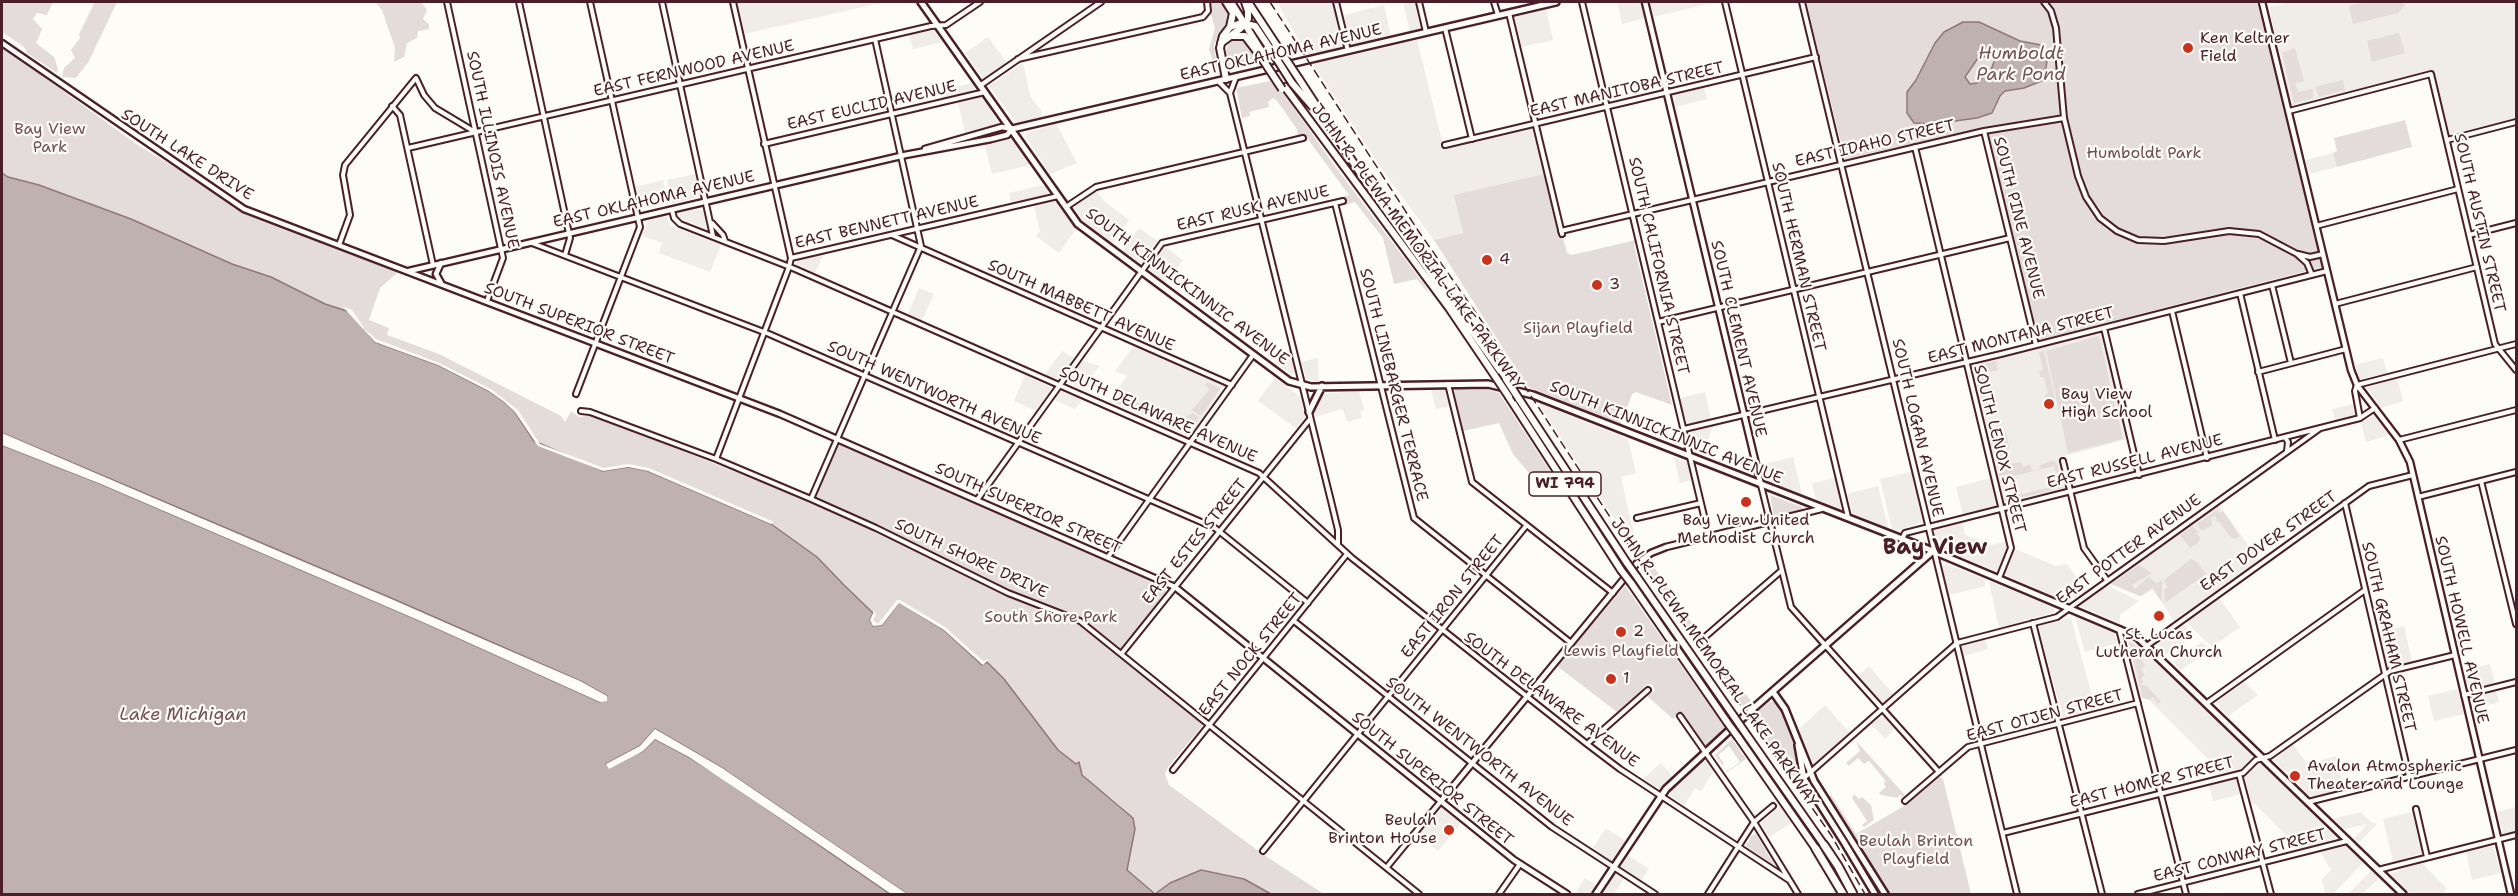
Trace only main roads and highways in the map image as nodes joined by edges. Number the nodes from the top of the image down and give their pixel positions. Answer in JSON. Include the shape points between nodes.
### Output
{"nodes":[{"id":1,"x":921,"y":2,"type":"edge"},
{"id":2,"x":1226,"y":2,"type":"edge"},
{"id":3,"x":1231,"y":2,"type":"edge"},
{"id":4,"x":1246,"y":2,"type":"edge"},
{"id":5,"x":1556,"y":2,"type":"edge"},
{"id":6,"x":1245,"y":23,"type":"junction"},
{"id":7,"x":1230,"y":27,"type":"junction"},
{"id":8,"x":1228,"y":36,"type":"junction"},
{"id":9,"x":1221,"y":44,"type":"junction"},
{"id":10,"x":1262,"y":56,"type":"junction"},
{"id":11,"x":1226,"y":80,"type":"junction"},
{"id":12,"x":1287,"y":87,"type":"junction"},
{"id":13,"x":1319,"y":112,"type":"junction"},
{"id":14,"x":1012,"y":129,"type":"junction"},
{"id":15,"x":1322,"y":386,"type":"junction"},
{"id":16,"x":1309,"y":415,"type":"road end"},
{"id":17,"x":1933,"y":551,"type":"junction"},
{"id":18,"x":1773,"y":692,"type":"junction"},
{"id":19,"x":1798,"y":743,"type":"junction"},
{"id":20,"x":1851,"y":837,"type":"junction"},
{"id":21,"x":1844,"y":842,"type":"junction"},
{"id":22,"x":1824,"y":845,"type":"joint"},
{"id":23,"x":1816,"y":849,"type":"joint"},
{"id":24,"x":1596,"y":894,"type":"edge"},
{"id":25,"x":1843,"y":894,"type":"edge"},
{"id":26,"x":1853,"y":894,"type":"edge"},
{"id":27,"x":1875,"y":894,"type":"edge"},
{"id":28,"x":1885,"y":894,"type":"edge"},
{"id":29,"x":2403,"y":894,"type":"edge"}],
"edges":[{"from":1,"to":14,"type":"main road","name":"SOUTH KINNICKINNIC AVENUE"},
{"from":2,"to":7,"type":"main road","via":[[1233,13]]},
{"from":3,"to":6,"type":"main road","name":"JOHN R. PLEWA MEMORIAL LAKE PARKWAY","number":"WI 794"},
{"from":4,"to":6,"type":"main road","via":[[1249,15]]},
{"from":4,"to":13,"type":"main road","name":"JOHN R. PLEWA MEMORIAL LAKE PARKWAY","number":"WI 794","bridge":true},
{"from":5,"to":11,"type":"main road","name":"EAST OKLAHOMA AVENUE"},
{"from":6,"to":7,"type":"main road"},
{"from":6,"to":8,"type":"main road"},
{"from":6,"to":10,"type":"main road","name":"JOHN R. PLEWA MEMORIAL LAKE PARKWAY","number":"WI 794"},
{"from":6,"to":12,"type":"main road","bridge":true,"via":[[1255,26],[1271,50]]},
{"from":7,"to":9,"type":"main road"},
{"from":8,"to":9,"type":"main road"},
{"from":8,"to":10,"type":"main road","via":[[1245,36]]},
{"from":9,"to":11,"type":"main road"},
{"from":10,"to":12,"type":"main road","name":"JOHN R. PLEWA MEMORIAL LAKE PARKWAY","number":"WI 794","bridge":true},
{"from":11,"to":14,"type":"main road","name":"EAST OKLAHOMA AVENUE"},
{"from":12,"to":13,"type":"main road"},
{"from":12,"to":23,"type":"main road","name":"JOHN R. PLEWA MEMORIAL LAKE PARKWAY","number":"WI 794","bridge":true,"via":[[1449,308],[1621,570]]},
{"from":13,"to":22,"type":"main road","name":"JOHN R. PLEWA MEMORIAL LAKE PARKWAY","number":"WI 794","bridge":true},
{"from":14,"to":15,"type":"main road","name":"SOUTH KINNICKINNIC AVENUE","via":[[1081,227],[1289,381]]},
{"from":15,"to":16,"type":"main road"},
{"from":15,"to":17,"type":"main road","name":"SOUTH KINNICKINNIC AVENUE","via":[[1488,384],[1533,395]]},
{"from":17,"to":18,"type":"main road"},
{"from":17,"to":29,"type":"main road","name":"SOUTH KINNICKINNIC AVENUE","via":[[2119,629],[2148,645]]},
{"from":18,"to":19,"type":"main road","via":[[1785,708]]},
{"from":18,"to":24,"type":"main road","via":[[1666,789]]},
{"from":19,"to":20,"type":"main road","via":[[1810,773]]},
{"from":19,"to":21,"type":"main road","via":[[1804,779]]},
{"from":20,"to":21,"type":"main road"},
{"from":20,"to":28,"type":"main road"},
{"from":21,"to":27,"type":"main road"},
{"from":22,"to":26,"type":"highway","name":"JOHN R. PLEWA MEMORIAL LAKE PARKWAY","number":"WI 794"},
{"from":23,"to":25,"type":"highway","name":"JOHN R. PLEWA MEMORIAL LAKE PARKWAY","number":"WI 794"}]}
